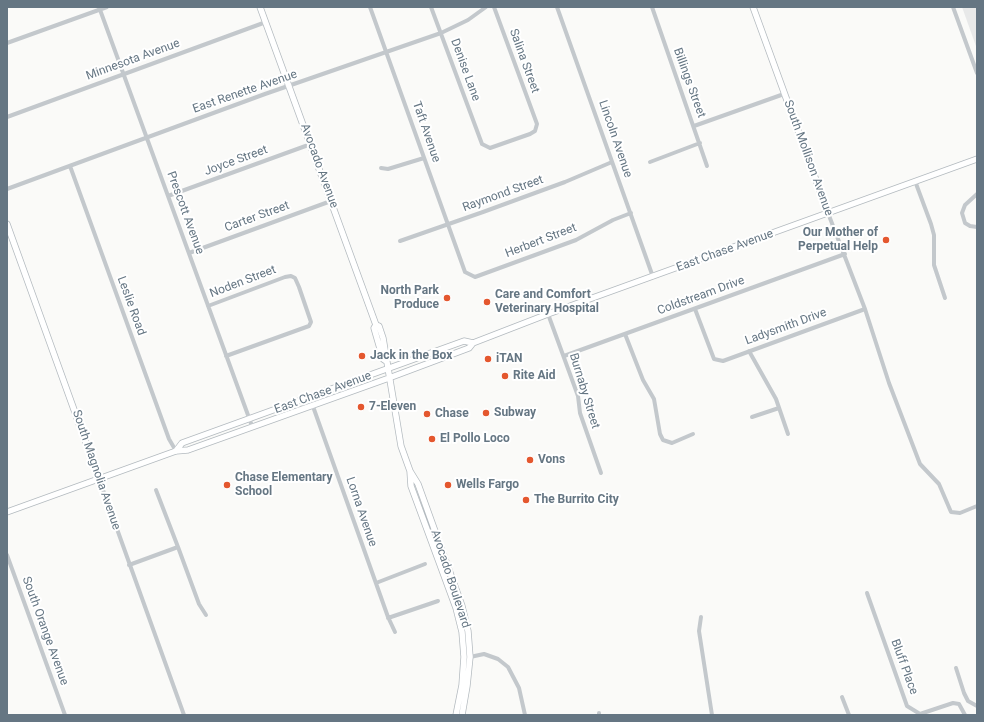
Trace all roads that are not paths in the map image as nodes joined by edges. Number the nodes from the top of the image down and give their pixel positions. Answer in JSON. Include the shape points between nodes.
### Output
{"nodes":[{"id":1,"x":107,"y":7,"type":"edge"},
{"id":2,"x":260,"y":7,"type":"edge"},
{"id":3,"x":370,"y":7,"type":"edge"},
{"id":4,"x":432,"y":7,"type":"edge"},
{"id":5,"x":486,"y":7,"type":"edge"},
{"id":6,"x":494,"y":7,"type":"edge"},
{"id":7,"x":557,"y":7,"type":"edge"},
{"id":8,"x":652,"y":7,"type":"edge"},
{"id":9,"x":753,"y":7,"type":"edge"},
{"id":10,"x":953,"y":7,"type":"edge"},
{"id":11,"x":99,"y":8,"type":"edge"},
{"id":12,"x":266,"y":22,"type":"junction"},
{"id":13,"x":440,"y":33,"type":"junction"},
{"id":14,"x":7,"y":43,"type":"edge"},
{"id":15,"x":387,"y":52,"type":"junction"},
{"id":16,"x":977,"y":73,"type":"edge"},
{"id":17,"x":123,"y":75,"type":"junction"},
{"id":18,"x":290,"y":86,"type":"junction"},
{"id":19,"x":784,"y":94,"type":"junction"},
{"id":20,"x":7,"y":117,"type":"edge"},
{"id":21,"x":694,"y":126,"type":"junction"},
{"id":22,"x":146,"y":138,"type":"junction"},
{"id":23,"x":481,"y":140,"type":"joint"},
{"id":24,"x":700,"y":143,"type":"junction"},
{"id":25,"x":311,"y":144,"type":"junction"},
{"id":26,"x":424,"y":158,"type":"junction"},
{"id":27,"x":977,"y":158,"type":"edge"},
{"id":28,"x":612,"y":162,"type":"junction"},
{"id":29,"x":650,"y":162,"type":"dead end"},
{"id":30,"x":70,"y":166,"type":"junction"},
{"id":31,"x":707,"y":166,"type":"dead end"},
{"id":32,"x":381,"y":168,"type":"dead end"},
{"id":33,"x":915,"y":181,"type":"junction"},
{"id":34,"x":7,"y":189,"type":"edge"},
{"id":35,"x":977,"y":194,"type":"edge"},
{"id":36,"x":168,"y":196,"type":"junction"},
{"id":37,"x":331,"y":201,"type":"junction"},
{"id":38,"x":631,"y":213,"type":"junction"},
{"id":39,"x":828,"y":213,"type":"junction"},
{"id":40,"x":7,"y":224,"type":"edge"},
{"id":41,"x":448,"y":225,"type":"junction"},
{"id":42,"x":977,"y":227,"type":"edge"},
{"id":43,"x":400,"y":241,"type":"dead end"},
{"id":44,"x":189,"y":253,"type":"junction"},
{"id":45,"x":845,"y":254,"type":"junction"},
{"id":46,"x":462,"y":264,"type":"joint"},
{"id":47,"x":654,"y":277,"type":"junction"},
{"id":48,"x":945,"y":298,"type":"dead end"},
{"id":49,"x":208,"y":306,"type":"junction"},
{"id":50,"x":695,"y":308,"type":"junction"},
{"id":51,"x":865,"y":309,"type":"junction"},
{"id":52,"x":548,"y":314,"type":"junction"},
{"id":53,"x":625,"y":334,"type":"junction"},
{"id":54,"x":473,"y":343,"type":"junction"},
{"id":55,"x":748,"y":351,"type":"junction"},
{"id":56,"x":226,"y":356,"type":"junction"},
{"id":57,"x":564,"y":356,"type":"junction"},
{"id":58,"x":388,"y":370,"type":"junction"},
{"id":59,"x":389,"y":378,"type":"junction"},
{"id":60,"x":310,"y":398,"type":"junction"},
{"id":61,"x":313,"y":404,"type":"junction"},
{"id":62,"x":779,"y":408,"type":"junction"},
{"id":63,"x":752,"y":417,"type":"dead end"},
{"id":64,"x":250,"y":419,"type":"junction"},
{"id":65,"x":252,"y":426,"type":"junction"},
{"id":66,"x":693,"y":434,"type":"dead end"},
{"id":67,"x":788,"y":434,"type":"dead end"},
{"id":68,"x":176,"y":451,"type":"junction"},
{"id":69,"x":410,"y":471,"type":"junction"},
{"id":70,"x":601,"y":473,"type":"dead end"},
{"id":71,"x":99,"y":479,"type":"junction"},
{"id":72,"x":156,"y":490,"type":"dead end"},
{"id":73,"x":977,"y":506,"type":"edge"},
{"id":74,"x":7,"y":512,"type":"edge"},
{"id":75,"x":178,"y":547,"type":"junction"},
{"id":76,"x":7,"y":555,"type":"edge"},
{"id":77,"x":425,"y":564,"type":"dead end"},
{"id":78,"x":129,"y":565,"type":"junction"},
{"id":79,"x":376,"y":583,"type":"junction"},
{"id":80,"x":866,"y":593,"type":"dead end"},
{"id":81,"x":438,"y":601,"type":"dead end"},
{"id":82,"x":206,"y":615,"type":"dead end"},
{"id":83,"x":701,"y":617,"type":"dead end"},
{"id":84,"x":388,"y":618,"type":"junction"},
{"id":85,"x":395,"y":632,"type":"dead end"},
{"id":86,"x":470,"y":657,"type":"junction"},
{"id":87,"x":956,"y":668,"type":"dead end"},
{"id":88,"x":842,"y":697,"type":"dead end"},
{"id":89,"x":977,"y":706,"type":"edge"},
{"id":90,"x":65,"y":715,"type":"edge"},
{"id":91,"x":184,"y":715,"type":"edge"},
{"id":92,"x":456,"y":715,"type":"edge"},
{"id":93,"x":462,"y":715,"type":"edge"},
{"id":94,"x":525,"y":715,"type":"edge"},
{"id":95,"x":712,"y":715,"type":"edge"},
{"id":96,"x":849,"y":715,"type":"edge"},
{"id":97,"x":965,"y":715,"type":"edge"}],
"edges":[{"from":1,"to":11,"type":"street"},
{"from":2,"to":12,"type":"main road","name":"Avocado Avenue"},
{"from":3,"to":15,"type":"street","name":"Taft Avenue"},
{"from":4,"to":13,"type":"street","name":"Denise Lane"},
{"from":5,"to":13,"type":"street","name":"East Renette Avenue","via":[[464,22]]},
{"from":6,"to":23,"type":"street","name":"Salina Street","via":[[536,122],[535,131],[530,134],[490,148],[485,147]]},
{"from":7,"to":28,"type":"street","name":"Lincoln Avenue"},
{"from":8,"to":21,"type":"street","name":"Billings Street"},
{"from":9,"to":19,"type":"main road","name":"South Mollison Avenue"},
{"from":10,"to":16,"type":"street"},
{"from":11,"to":14,"type":"street"},
{"from":11,"to":17,"type":"street","name":"Prescott Avenue"},
{"from":12,"to":17,"type":"street","name":"Minnesota Avenue"},
{"from":12,"to":18,"type":"main road","name":"Avocado Avenue"},
{"from":13,"to":15,"type":"street","name":"East Renette Avenue"},
{"from":13,"to":23,"type":"street","name":"Denise Lane"},
{"from":15,"to":18,"type":"street","name":"East Renette Avenue"},
{"from":15,"to":26,"type":"street","name":"Taft Avenue"},
{"from":17,"to":20,"type":"street","name":"Minnesota Avenue"},
{"from":17,"to":22,"type":"street","name":"Prescott Avenue"},
{"from":18,"to":22,"type":"street","name":"East Renette Avenue"},
{"from":18,"to":25,"type":"main road","name":"Avocado Avenue"},
{"from":19,"to":21,"type":"street"},
{"from":19,"to":39,"type":"main road","name":"South Mollison Avenue"},
{"from":21,"to":24,"type":"street","name":"Billings Street"},
{"from":22,"to":30,"type":"street","name":"East Renette Avenue"},
{"from":22,"to":36,"type":"street","name":"Prescott Avenue"},
{"from":24,"to":29,"type":"street"},
{"from":24,"to":31,"type":"street","name":"Billings Street"},
{"from":25,"to":36,"type":"street","name":"Joyce Street"},
{"from":25,"to":37,"type":"main road","name":"Avocado Avenue"},
{"from":26,"to":32,"type":"street"},
{"from":26,"to":41,"type":"street","name":"Taft Avenue"},
{"from":27,"to":33,"type":"main road","name":"East Chase Avenue"},
{"from":28,"to":38,"type":"street","name":"Lincoln Avenue"},
{"from":28,"to":41,"type":"street","name":"Raymond Street"},
{"from":30,"to":34,"type":"street","name":"East Renette Avenue"},
{"from":30,"to":68,"type":"street","name":"Leslie Road","via":[[169,439]]},
{"from":33,"to":39,"type":"main road","name":"East Chase Avenue"},
{"from":33,"to":48,"type":"street","via":[[934,235],[934,265]]},
{"from":35,"to":42,"type":"street","via":[[965,205],[962,213],[967,225]]},
{"from":36,"to":44,"type":"street","name":"Prescott Avenue"},
{"from":37,"to":44,"type":"street","name":"Carter Street"},
{"from":37,"to":58,"type":"main road","name":"Avocado Avenue","via":[[376,325],[379,326],[388,358]]},
{"from":38,"to":46,"type":"street","name":"Herbert Street","via":[[576,240],[475,277],[465,272]]},
{"from":38,"to":47,"type":"street","name":"Lincoln Avenue"},
{"from":39,"to":45,"type":"street","name":"South Mollison Avenue"},
{"from":39,"to":47,"type":"main road","name":"East Chase Avenue"},
{"from":40,"to":71,"type":"main road","name":"South Magnolia Avenue"},
{"from":41,"to":43,"type":"street","name":"Raymond Street"},
{"from":41,"to":46,"type":"street","name":"Taft Avenue"},
{"from":44,"to":49,"type":"street","name":"Prescott Avenue"},
{"from":45,"to":50,"type":"street","name":"Coldstream Drive"},
{"from":45,"to":51,"type":"street","name":"South Mollison Avenue"},
{"from":47,"to":52,"type":"main road","name":"East Chase Avenue"},
{"from":49,"to":56,"type":"street","name":"Prescott Avenue"},
{"from":49,"to":56,"type":"street","name":"Noden Street","via":[[285,277],[295,278],[298,285],[311,322],[304,329]]},
{"from":50,"to":53,"type":"street","name":"Coldstream Drive"},
{"from":50,"to":55,"type":"street","name":"Ladysmith Drive","via":[[714,359],[723,361]]},
{"from":51,"to":55,"type":"street","name":"Ladysmith Drive"},
{"from":51,"to":73,"type":"street","name":"South Mollison Avenue","via":[[889,383],[920,464],[939,484],[951,512],[960,513]]},
{"from":52,"to":54,"type":"main road","name":"East Chase Avenue"},
{"from":52,"to":57,"type":"street","name":"Burnaby Street"},
{"from":53,"to":57,"type":"street","name":"Coldstream Drive"},
{"from":53,"to":66,"type":"street","via":[[643,380],[654,399],[663,440],[672,443]]},
{"from":54,"to":58,"type":"main road","name":"East Chase Avenue","via":[[464,341]]},
{"from":54,"to":59,"type":"main road","name":"East Chase Avenue","via":[[469,348]]},
{"from":55,"to":62,"type":"street"},
{"from":56,"to":64,"type":"street","name":"Prescott Avenue"},
{"from":57,"to":70,"type":"street","name":"Burnaby Street"},
{"from":58,"to":59,"type":"main road","name":"Avocado Avenue"},
{"from":58,"to":60,"type":"main road","name":"East Chase Avenue"},
{"from":59,"to":61,"type":"main road","name":"East Chase Avenue"},
{"from":59,"to":69,"type":"main road","name":"Avocado Boulevard","via":[[397,430]]},
{"from":60,"to":61,"type":"street","name":"Lorna Avenue"},
{"from":60,"to":64,"type":"main road","name":"East Chase Avenue"},
{"from":61,"to":65,"type":"main road","name":"East Chase Avenue"},
{"from":61,"to":79,"type":"street","name":"Lorna Avenue"},
{"from":62,"to":63,"type":"street"},
{"from":62,"to":67,"type":"street"},
{"from":64,"to":65,"type":"street","name":"Prescott Avenue"},
{"from":64,"to":68,"type":"main road","name":"East Chase Avenue","via":[[182,443]]},
{"from":65,"to":68,"type":"main road","name":"East Chase Avenue","via":[[188,450]]},
{"from":68,"to":71,"type":"main road","name":"East Chase Avenue"},
{"from":69,"to":86,"type":"main road","name":"Avocado Boulevard","via":[[418,484],[462,606],[468,631]]},
{"from":69,"to":92,"type":"main road","name":"Avocado Boulevard","via":[[411,486],[456,608],[462,632],[462,685]]},
{"from":71,"to":74,"type":"main road","name":"East Chase Avenue"},
{"from":71,"to":78,"type":"street","name":"South Magnolia Avenue"},
{"from":72,"to":75,"type":"street"},
{"from":75,"to":78,"type":"street"},
{"from":75,"to":82,"type":"street","via":[[199,604]]},
{"from":76,"to":90,"type":"street","name":"South Orange Avenue"},
{"from":77,"to":79,"type":"street"},
{"from":78,"to":91,"type":"street","name":"South Magnolia Avenue"},
{"from":79,"to":84,"type":"street","name":"Lorna Avenue"},
{"from":80,"to":97,"type":"street","name":"Bluff Place","via":[[907,706],[920,714],[953,703],[959,704]]},
{"from":81,"to":84,"type":"street"},
{"from":83,"to":95,"type":"street","via":[[698,632]]},
{"from":84,"to":85,"type":"street","name":"Lorna Avenue"},
{"from":86,"to":93,"type":"main road","name":"Avocado Boulevard"},
{"from":86,"to":94,"type":"street","via":[[484,654],[498,659],[508,667],[519,688]]},
{"from":87,"to":89,"type":"street","via":[[968,701]]},
{"from":88,"to":96,"type":"street"}]}
